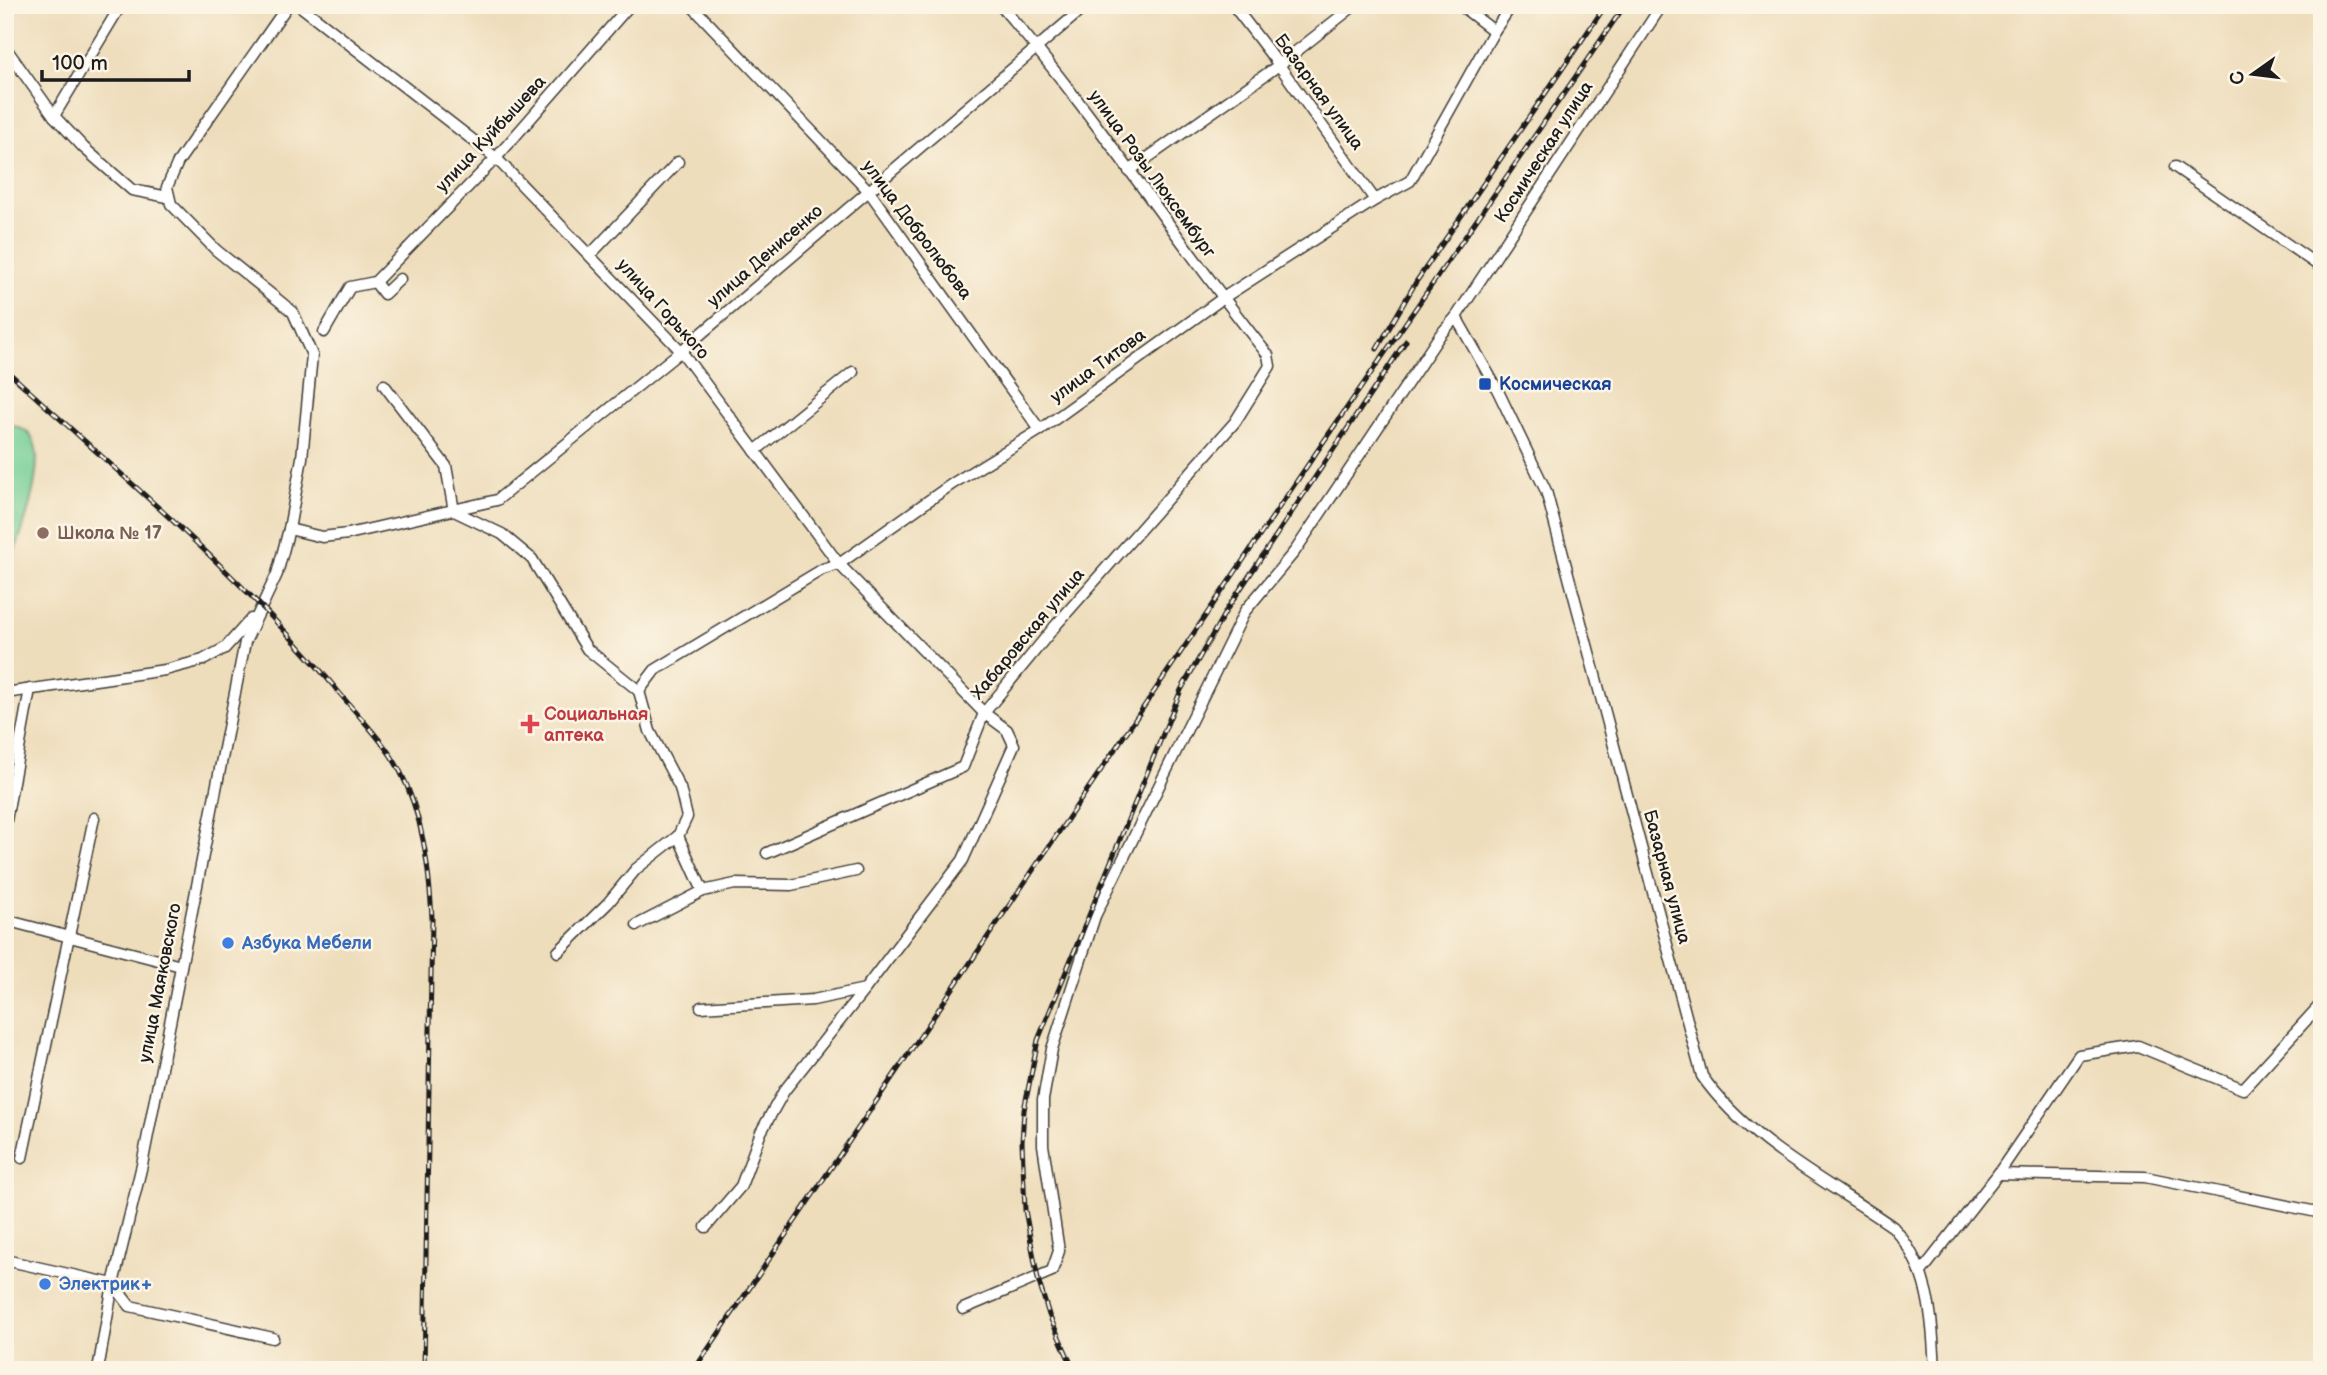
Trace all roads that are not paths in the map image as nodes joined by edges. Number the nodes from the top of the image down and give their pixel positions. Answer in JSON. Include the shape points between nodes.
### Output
{"nodes":[{"id":1,"x":121,"y":5,"type":"edge"},
{"id":2,"x":288,"y":5,"type":"edge"},
{"id":3,"x":299,"y":5,"type":"edge"},
{"id":4,"x":630,"y":5,"type":"edge"},
{"id":5,"x":691,"y":5,"type":"edge"},
{"id":6,"x":1000,"y":5,"type":"edge"},
{"id":7,"x":1087,"y":5,"type":"edge"},
{"id":8,"x":1233,"y":5,"type":"edge"},
{"id":9,"x":1355,"y":5,"type":"edge"},
{"id":10,"x":1460,"y":5,"type":"edge"},
{"id":11,"x":1512,"y":5,"type":"edge"},
{"id":12,"x":1662,"y":5,"type":"edge"},
{"id":13,"x":1494,"y":30,"type":"junction"},
{"id":14,"x":5,"y":47,"type":"edge"},
{"id":15,"x":1038,"y":48,"type":"junction"},
{"id":16,"x":1279,"y":65,"type":"junction"},
{"id":17,"x":54,"y":116,"type":"junction"},
{"id":18,"x":496,"y":158,"type":"junction"},
{"id":19,"x":678,"y":162,"type":"dead end"},
{"id":20,"x":2175,"y":167,"type":"dead end"},
{"id":21,"x":1129,"y":171,"type":"junction"},
{"id":22,"x":868,"y":190,"type":"junction"},
{"id":23,"x":168,"y":197,"type":"junction"},
{"id":24,"x":1375,"y":200,"type":"junction"},
{"id":25,"x":590,"y":255,"type":"junction"},
{"id":26,"x":2322,"y":268,"type":"edge"},
{"id":27,"x":400,"y":279,"type":"dead end"},
{"id":28,"x":375,"y":282,"type":"junction"},
{"id":29,"x":1223,"y":298,"type":"junction"},
{"id":30,"x":1456,"y":317,"type":"junction"},
{"id":31,"x":324,"y":332,"type":"dead end"},
{"id":32,"x":681,"y":351,"type":"junction"},
{"id":33,"x":1270,"y":366,"type":"joint"},
{"id":34,"x":853,"y":372,"type":"dead end"},
{"id":35,"x":384,"y":385,"type":"dead end"},
{"id":36,"x":1040,"y":430,"type":"junction"},
{"id":37,"x":755,"y":451,"type":"junction"},
{"id":38,"x":454,"y":511,"type":"junction"},
{"id":39,"x":289,"y":529,"type":"junction"},
{"id":40,"x":839,"y":564,"type":"junction"},
{"id":41,"x":262,"y":605,"type":"junction"},
{"id":42,"x":30,"y":689,"type":"junction"},
{"id":43,"x":639,"y":691,"type":"junction"},
{"id":44,"x":5,"y":693,"type":"edge"},
{"id":45,"x":984,"y":713,"type":"junction"},
{"id":46,"x":94,"y":818,"type":"dead end"},
{"id":47,"x":5,"y":826,"type":"edge"},
{"id":48,"x":678,"y":836,"type":"junction"},
{"id":49,"x":767,"y":853,"type":"dead end"},
{"id":50,"x":856,"y":871,"type":"dead end"},
{"id":51,"x":703,"y":891,"type":"junction"},
{"id":52,"x":5,"y":920,"type":"edge"},
{"id":53,"x":636,"y":925,"type":"dead end"},
{"id":54,"x":69,"y":936,"type":"junction"},
{"id":55,"x":558,"y":952,"type":"dead end"},
{"id":56,"x":181,"y":966,"type":"junction"},
{"id":57,"x":865,"y":989,"type":"junction"},
{"id":58,"x":2322,"y":1003,"type":"edge"},
{"id":59,"x":701,"y":1007,"type":"dead end"},
{"id":60,"x":22,"y":1158,"type":"dead end"},
{"id":61,"x":1998,"y":1174,"type":"junction"},
{"id":62,"x":2322,"y":1213,"type":"edge"},
{"id":63,"x":706,"y":1227,"type":"dead end"},
{"id":64,"x":5,"y":1261,"type":"edge"},
{"id":65,"x":1922,"y":1272,"type":"junction"},
{"id":66,"x":113,"y":1284,"type":"junction"},
{"id":67,"x":963,"y":1309,"type":"dead end"},
{"id":68,"x":273,"y":1338,"type":"dead end"},
{"id":69,"x":98,"y":1370,"type":"edge"},
{"id":70,"x":1935,"y":1370,"type":"edge"}],
"edges":[{"from":1,"to":17,"type":"street"},
{"from":2,"to":23,"type":"street","via":[[178,162],[169,177]]},
{"from":3,"to":18,"type":"street","name":"улица Горького"},
{"from":4,"to":18,"type":"street","name":"улица Куйбышева"},
{"from":5,"to":22,"type":"street","name":"улица Добролюбова"},
{"from":6,"to":15,"type":"street","name":"улица Розы Люксембург"},
{"from":7,"to":15,"type":"street","name":"улица Денисенко"},
{"from":8,"to":16,"type":"street","name":"Базарная улица"},
{"from":9,"to":16,"type":"street"},
{"from":10,"to":13,"type":"street"},
{"from":11,"to":13,"type":"street","name":"улица Титова"},
{"from":12,"to":30,"type":"street","name":"Космическая улица"},
{"from":13,"to":24,"type":"street","name":"улица Титова","via":[[1410,181]]},
{"from":14,"to":17,"type":"street"},
{"from":15,"to":21,"type":"street","name":"улица Розы Люксембург"},
{"from":15,"to":22,"type":"street","name":"улица Денисенко"},
{"from":16,"to":21,"type":"street"},
{"from":16,"to":24,"type":"street","name":"Базарная улица"},
{"from":17,"to":23,"type":"street","via":[[132,190]]},
{"from":18,"to":25,"type":"street","name":"улица Горького"},
{"from":18,"to":28,"type":"street","name":"улица Куйбышева"},
{"from":19,"to":25,"type":"street"},
{"from":20,"to":26,"type":"street"},
{"from":21,"to":29,"type":"street","name":"улица Розы Люксембург"},
{"from":22,"to":32,"type":"street","name":"улица Денисенко"},
{"from":22,"to":36,"type":"street","name":"улица Добролюбова"},
{"from":23,"to":39,"type":"street","via":[[216,250],[293,312],[312,355],[302,458]]},
{"from":24,"to":29,"type":"street","name":"улица Титова"},
{"from":25,"to":32,"type":"street","name":"улица Горького"},
{"from":27,"to":28,"type":"street","name":"улица Куйбышева","via":[[384,293]]},
{"from":28,"to":31,"type":"street","name":"улица Куйбышева","via":[[350,287]]},
{"from":29,"to":33,"type":"street","name":"улица Розы Люксембург","via":[[1268,355]]},
{"from":29,"to":36,"type":"street","name":"улица Титова"},
{"from":30,"to":65,"type":"street","name":"Базарная улица","via":[[1546,491],[1702,1076],[1753,1132],[1893,1227],[1907,1242]]},
{"from":30,"to":67,"type":"street","name":"Космическая улица","via":[[1295,551],[1245,611],[1095,916],[1052,1049],[1044,1100],[1043,1145],[1059,1251],[1052,1271]]},
{"from":32,"to":37,"type":"street","name":"улица Горького"},
{"from":32,"to":38,"type":"street","name":"улица Денисенко","via":[[497,500]]},
{"from":33,"to":45,"type":"street","name":"Хабаровская улица","via":[[1235,422]]},
{"from":34,"to":37,"type":"street"},
{"from":35,"to":38,"type":"street","via":[[446,466]]},
{"from":36,"to":40,"type":"street","name":"улица Титова","via":[[952,484]]},
{"from":37,"to":40,"type":"street","name":"улица Горького"},
{"from":38,"to":39,"type":"street","name":"улица Денисенко","via":[[322,537]]},
{"from":38,"to":43,"type":"street","via":[[502,534],[532,559],[587,649]]},
{"from":39,"to":41,"type":"street","via":[[277,574]]},
{"from":40,"to":43,"type":"street","name":"улица Титова","via":[[823,569],[654,670]]},
{"from":40,"to":45,"type":"street","name":"улица Горького"},
{"from":41,"to":42,"type":"street","via":[[225,648],[203,660],[165,670]]},
{"from":41,"to":56,"type":"street","name":"улица Маяковского","via":[[245,642]]},
{"from":42,"to":44,"type":"street"},
{"from":42,"to":47,"type":"street"},
{"from":43,"to":48,"type":"street","via":[[650,731],[680,788],[687,817]]},
{"from":45,"to":49,"type":"street","name":"Хабаровская улица","via":[[963,767]]},
{"from":45,"to":57,"type":"street","name":"улица Горького","via":[[1007,730],[1014,745],[963,860]]},
{"from":46,"to":54,"type":"street"},
{"from":48,"to":51,"type":"street"},
{"from":48,"to":55,"type":"street","via":[[636,869]]},
{"from":50,"to":51,"type":"street","via":[[791,885],[735,884]]},
{"from":51,"to":53,"type":"street"},
{"from":52,"to":54,"type":"street"},
{"from":54,"to":56,"type":"street"},
{"from":54,"to":60,"type":"street"},
{"from":56,"to":66,"type":"street","name":"улица Маяковского"},
{"from":57,"to":59,"type":"street","via":[[813,1000]]},
{"from":57,"to":63,"type":"street","via":[[784,1091],[761,1132],[741,1185]]},
{"from":58,"to":61,"type":"street","via":[[2244,1088],[2138,1046],[2079,1055]]},
{"from":61,"to":62,"type":"street","via":[[2144,1177]]},
{"from":61,"to":65,"type":"street"},
{"from":64,"to":66,"type":"street"},
{"from":65,"to":70,"type":"street","name":"Базарная улица","via":[[1931,1307]]},
{"from":66,"to":68,"type":"street","via":[[130,1306]]},
{"from":66,"to":69,"type":"street","name":"улица Маяковского"}]}
